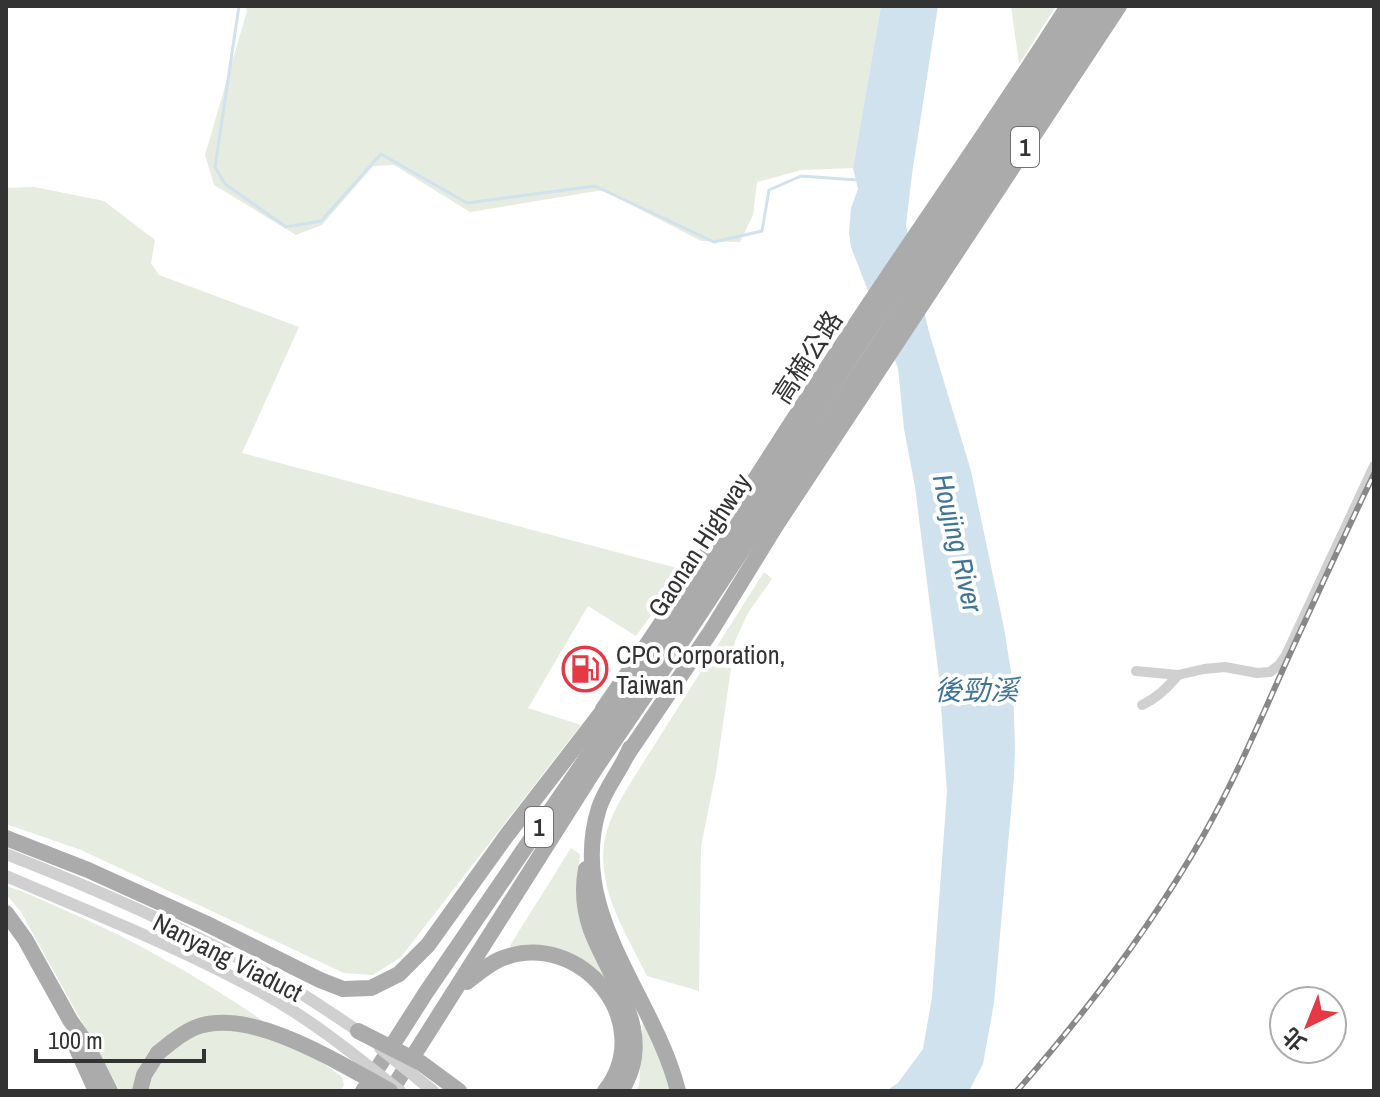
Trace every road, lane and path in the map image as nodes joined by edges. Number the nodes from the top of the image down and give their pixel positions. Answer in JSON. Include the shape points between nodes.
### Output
{"nodes":[{"id":1,"x":1068,"y":6,"type":"edge"},
{"id":2,"x":1085,"y":6,"type":"edge"},
{"id":3,"x":1102,"y":6,"type":"edge"},
{"id":4,"x":1119,"y":6,"type":"edge"},
{"id":5,"x":917,"y":245,"type":"junction"},
{"id":6,"x":860,"y":343,"type":"joint"},
{"id":7,"x":868,"y":361,"type":"joint"},
{"id":8,"x":1374,"y":466,"type":"edge"},
{"id":9,"x":659,"y":652,"type":"junction"},
{"id":10,"x":685,"y":670,"type":"junction"},
{"id":11,"x":1136,"y":671,"type":"dead end"},
{"id":12,"x":1178,"y":675,"type":"junction"},
{"id":13,"x":1142,"y":705,"type":"dead end"},
{"id":14,"x":648,"y":707,"type":"junction"},
{"id":15,"x":609,"y":714,"type":"junction"},
{"id":16,"x":611,"y":744,"type":"junction"},
{"id":17,"x":627,"y":755,"type":"junction"},
{"id":18,"x":6,"y":838,"type":"edge"},
{"id":19,"x":591,"y":845,"type":"junction"},
{"id":20,"x":6,"y":854,"type":"edge"},
{"id":21,"x":6,"y":876,"type":"edge"},
{"id":22,"x":6,"y":913,"type":"edge"},
{"id":23,"x":456,"y":990,"type":"junction"},
{"id":24,"x":70,"y":1020,"type":"junction"},
{"id":25,"x":358,"y":1031,"type":"junction"},
{"id":26,"x":393,"y":1043,"type":"junction"},
{"id":27,"x":96,"y":1091,"type":"edge"},
{"id":28,"x":110,"y":1091,"type":"edge"},
{"id":29,"x":140,"y":1091,"type":"edge"},
{"id":30,"x":349,"y":1091,"type":"edge"},
{"id":31,"x":363,"y":1091,"type":"edge"},
{"id":32,"x":390,"y":1091,"type":"edge"},
{"id":33,"x":400,"y":1091,"type":"edge"},
{"id":34,"x":433,"y":1091,"type":"edge"},
{"id":35,"x":459,"y":1091,"type":"edge"},
{"id":36,"x":605,"y":1091,"type":"edge"},
{"id":37,"x":621,"y":1091,"type":"edge"},
{"id":38,"x":678,"y":1091,"type":"edge"}],
"edges":[{"from":1,"to":5,"type":"main road","number":"1"},
{"from":2,"to":5,"type":"main road","number":"1"},
{"from":3,"to":7,"type":"main road","name":"高楠公路","number":"1"},
{"from":4,"to":10,"type":"main road","name":"Gaonan Highway","number":"1"},
{"from":5,"to":6,"type":"main road","name":"高楠公路","number":"1"},
{"from":5,"to":9,"type":"main road","name":"高楠公路","number":"1","via":[[855,326]]},
{"from":6,"to":9,"type":"main road","name":"Gaonan Highway","number":"1"},
{"from":7,"to":9,"type":"main road","name":"Gaonan Highway","number":"1"},
{"from":8,"to":12,"type":"street","via":[[1279,665],[1270,672],[1225,667]]},
{"from":9,"to":14,"type":"main road"},
{"from":9,"to":15,"type":"main road","name":"Gaonan Highway","number":"1"},
{"from":9,"to":15,"type":"main road","via":[[631,680]]},
{"from":9,"to":16,"type":"main road","name":"高楠公路","number":"1"},
{"from":10,"to":14,"type":"main road"},
{"from":10,"to":17,"type":"main road","number":"1"},
{"from":11,"to":12,"type":"street"},
{"from":12,"to":13,"type":"street"},
{"from":14,"to":16,"type":"main road"},
{"from":14,"to":17,"type":"main road"},
{"from":15,"to":18,"type":"main road","via":[[507,835],[428,945],[399,974],[371,988],[343,989],[320,980],[88,870]]},
{"from":15,"to":26,"type":"main road","name":"Gaonan Highway","number":"1"},
{"from":16,"to":23,"type":"main road","number":"1"},
{"from":17,"to":19,"type":"main road","via":[[602,799]]},
{"from":19,"to":37,"type":"main road","via":[[584,883],[587,913],[632,1023],[632,1066]]},
{"from":19,"to":38,"type":"main road","via":[[604,924],[659,1037]]},
{"from":20,"to":25,"type":"street","name":"Nanyang Viaduct","via":[[213,946]]},
{"from":21,"to":33,"type":"street","name":"Nanyang Viaduct","bridge":true,"via":[[175,948],[264,993]]},
{"from":22,"to":24,"type":"main road"},
{"from":23,"to":32,"type":"main road","number":"1"},
{"from":23,"to":36,"type":"main road","via":[[504,958],[539,953],[585,971],[600,984],[621,1020],[623,1049]]},
{"from":24,"to":27,"type":"main road"},
{"from":24,"to":28,"type":"main road"},
{"from":25,"to":34,"type":"street","name":"Nanyang Viaduct","bridge":true},
{"from":25,"to":35,"type":"main road","bridge":true,"via":[[421,1063]]},
{"from":26,"to":30,"type":"main road"},
{"from":26,"to":31,"type":"main road","name":"Gaonan Highway","number":"1"},
{"from":29,"to":32,"type":"main road","bridge":true,"via":[[158,1053],[183,1033],[214,1023],[273,1031]]}]}
